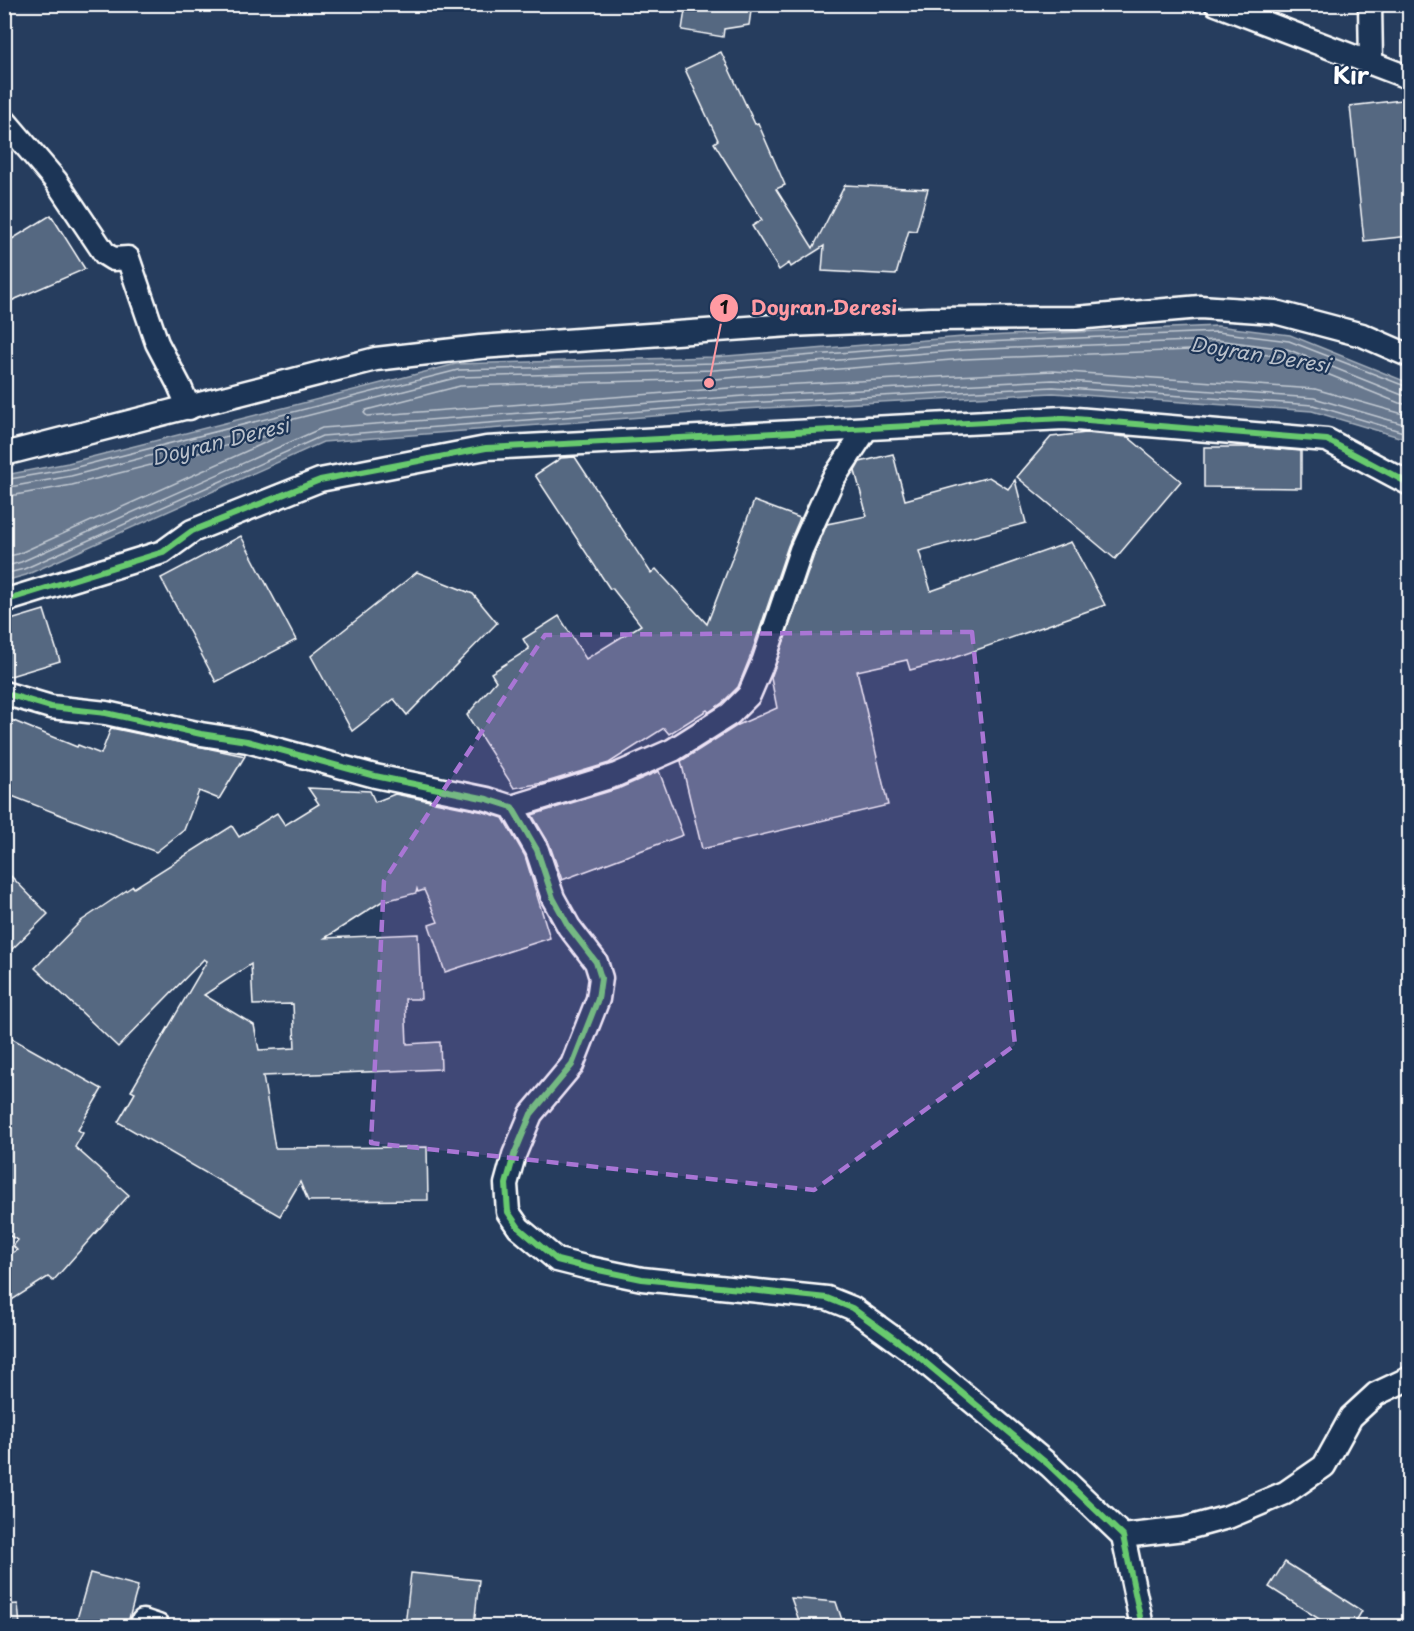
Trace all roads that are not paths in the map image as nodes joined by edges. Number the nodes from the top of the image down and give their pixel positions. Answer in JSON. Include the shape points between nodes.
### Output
{"nodes":[{"id":1,"x":1216,"y":4,"type":"edge"},
{"id":2,"x":1370,"y":4,"type":"edge"},
{"id":3,"x":1371,"y":63,"type":"junction"},
{"id":4,"x":1410,"y":78,"type":"edge"},
{"id":5,"x":4,"y":120,"type":"edge"},
{"id":6,"x":1410,"y":356,"type":"edge"},
{"id":7,"x":189,"y":408,"type":"junction"},
{"id":8,"x":867,"y":428,"type":"junction"},
{"id":9,"x":4,"y":454,"type":"edge"},
{"id":10,"x":1410,"y":484,"type":"edge"},
{"id":11,"x":4,"y":601,"type":"edge"},
{"id":12,"x":4,"y":693,"type":"edge"},
{"id":13,"x":512,"y":807,"type":"junction"},
{"id":14,"x":1410,"y":1378,"type":"edge"},
{"id":15,"x":1123,"y":1536,"type":"junction"},
{"id":16,"x":143,"y":1626,"type":"edge"},
{"id":17,"x":158,"y":1626,"type":"edge"},
{"id":18,"x":1142,"y":1626,"type":"edge"}],
"edges":[{"from":1,"to":3,"type":"street"},
{"from":2,"to":3,"type":"street"},
{"from":3,"to":4,"type":"street"},
{"from":5,"to":7,"type":"street","via":[[57,181],[105,254],[112,259],[128,258],[157,343]]},
{"from":6,"to":7,"type":"street","via":[[1362,335],[1275,312],[1200,307],[1076,318],[789,325],[480,347],[376,359]]},
{"from":7,"to":9,"type":"street"},
{"from":8,"to":10,"type":"street","via":[[1064,418],[1327,440]]},
{"from":8,"to":11,"type":"street","via":[[486,448],[320,480],[192,531],[163,552]]},
{"from":8,"to":13,"type":"street","via":[[833,479],[801,550],[749,695],[730,714],[673,750],[616,775]]},
{"from":12,"to":13,"type":"street","via":[[51,707],[106,712],[247,741],[375,776]]},
{"from":13,"to":15,"type":"street","via":[[537,850],[553,898],[596,962],[601,978],[598,999],[572,1065],[531,1114],[514,1155],[506,1184],[508,1212],[519,1228],[557,1260],[589,1268],[642,1279],[827,1298],[852,1308],[914,1353],[1050,1466]]},
{"from":14,"to":15,"type":"street","via":[[1376,1394],[1352,1417],[1324,1466],[1286,1493],[1228,1517]]},
{"from":15,"to":18,"type":"street"},
{"from":16,"to":17,"type":"street","via":[[143,1621]]}]}
